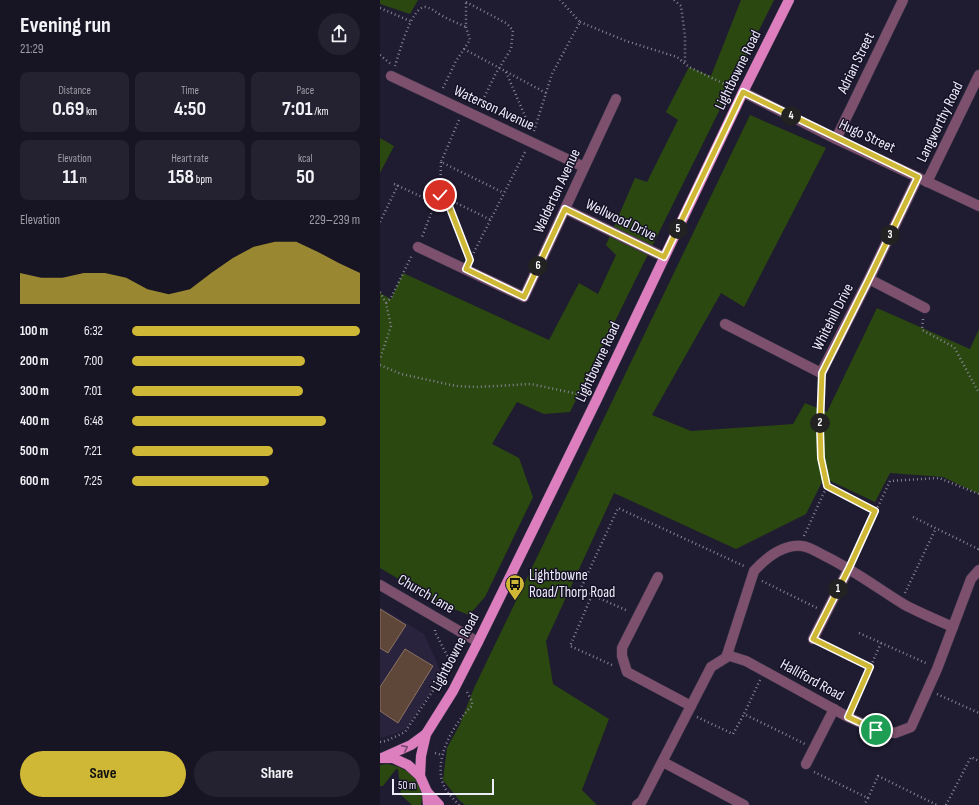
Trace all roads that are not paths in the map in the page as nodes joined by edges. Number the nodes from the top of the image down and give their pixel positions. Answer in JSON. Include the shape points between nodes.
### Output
{"nodes":[{"id":1,"x":789,"y":0,"type":"edge"},
{"id":2,"x":903,"y":0,"type":"edge"},
{"id":3,"x":979,"y":75,"type":"edge"},
{"id":4,"x":391,"y":76,"type":"dead end"},
{"id":5,"x":743,"y":92,"type":"junction"},
{"id":6,"x":616,"y":99,"type":"dead end"},
{"id":7,"x":836,"y":139,"type":"junction"},
{"id":8,"x":584,"y":167,"type":"junction"},
{"id":9,"x":923,"y":179,"type":"junction"},
{"id":10,"x":979,"y":206,"type":"edge"},
{"id":11,"x":565,"y":209,"type":"junction"},
{"id":12,"x":418,"y":247,"type":"road end"},
{"id":13,"x":664,"y":257,"type":"junction"},
{"id":14,"x":869,"y":279,"type":"junction"},
{"id":15,"x":925,"y":308,"type":"road end"},
{"id":16,"x":725,"y":324,"type":"dead end"},
{"id":17,"x":849,"y":568,"type":"junction"},
{"id":18,"x":979,"y":570,"type":"edge"},
{"id":19,"x":658,"y":577,"type":"dead end"},
{"id":20,"x":380,"y":584,"type":"edge"},
{"id":21,"x":953,"y":627,"type":"junction"},
{"id":22,"x":813,"y":639,"type":"road end"},
{"id":23,"x":478,"y":642,"type":"junction"},
{"id":24,"x":727,"y":655,"type":"junction"},
{"id":25,"x":690,"y":709,"type":"junction"},
{"id":26,"x":834,"y":709,"type":"junction"},
{"id":27,"x":426,"y":734,"type":"junction"},
{"id":28,"x":381,"y":758,"type":"edge"},
{"id":29,"x":662,"y":762,"type":"junction"},
{"id":30,"x":806,"y":764,"type":"road end"},
{"id":31,"x":420,"y":776,"type":"junction"},
{"id":32,"x":427,"y":792,"type":"junction"},
{"id":33,"x":428,"y":805,"type":"edge"},
{"id":34,"x":439,"y":805,"type":"edge"},
{"id":35,"x":637,"y":805,"type":"edge"},
{"id":36,"x":744,"y":805,"type":"edge"}],
"edges":[{"from":1,"to":5,"type":"main road","name":"Lightbowne Road"},
{"from":2,"to":7,"type":"street","name":"Adrian Street"},
{"from":3,"to":9,"type":"street","name":"Langworthy Road"},
{"from":4,"to":8,"type":"street","name":"Waterson Avenue"},
{"from":5,"to":7,"type":"street","name":"Hugo Street"},
{"from":5,"to":13,"type":"main road","name":"Lightbowne Road"},
{"from":6,"to":8,"type":"street","name":"Walderton Avenue"},
{"from":7,"to":9,"type":"street","name":"Hugo Street"},
{"from":8,"to":11,"type":"street","name":"Walderton Avenue"},
{"from":9,"to":10,"type":"street","name":"Hugo Street"},
{"from":9,"to":14,"type":"street","name":"Whitehill Drive"},
{"from":11,"to":12,"type":"street","name":"Walderton Avenue","via":[[524,297],[468,265]]},
{"from":11,"to":13,"type":"street","name":"Wellwood Drive"},
{"from":13,"to":23,"type":"main road","name":"Lightbowne Road"},
{"from":14,"to":15,"type":"street"},
{"from":14,"to":16,"type":"street","name":"Whitehill Drive","via":[[822,373]]},
{"from":17,"to":21,"type":"street","via":[[906,605]]},
{"from":17,"to":22,"type":"street"},
{"from":17,"to":24,"type":"street","via":[[821,553],[800,546],[776,552],[763,561],[754,573]]},
{"from":18,"to":21,"type":"street","name":"Halliford Road","via":[[972,579]]},
{"from":19,"to":25,"type":"street","via":[[622,648],[622,656],[627,672]]},
{"from":20,"to":23,"type":"street","name":"Church Lane"},
{"from":21,"to":26,"type":"street","name":"Halliford Road","via":[[911,727],[895,733],[876,730]]},
{"from":23,"to":27,"type":"main road","name":"Lightbowne Road","via":[[453,691]]},
{"from":24,"to":25,"type":"street","via":[[711,667]]},
{"from":24,"to":26,"type":"street","name":"Halliford Road","via":[[764,671]]},
{"from":25,"to":29,"type":"street"},
{"from":26,"to":30,"type":"street"},
{"from":28,"to":27,"type":"main road","name":"Lightbowne Road","one_way":true,"via":[[411,745]]},
{"from":27,"to":31,"type":"main road","name":"Lightbowne Road"},
{"from":28,"to":31,"type":"main road","via":[[393,758],[408,764]]},
{"from":29,"to":35,"type":"street","via":[[642,801]]},
{"from":29,"to":36,"type":"street"},
{"from":31,"to":32,"type":"main road"},
{"from":32,"to":33,"type":"main road"},
{"from":32,"to":34,"type":"main road"}]}
